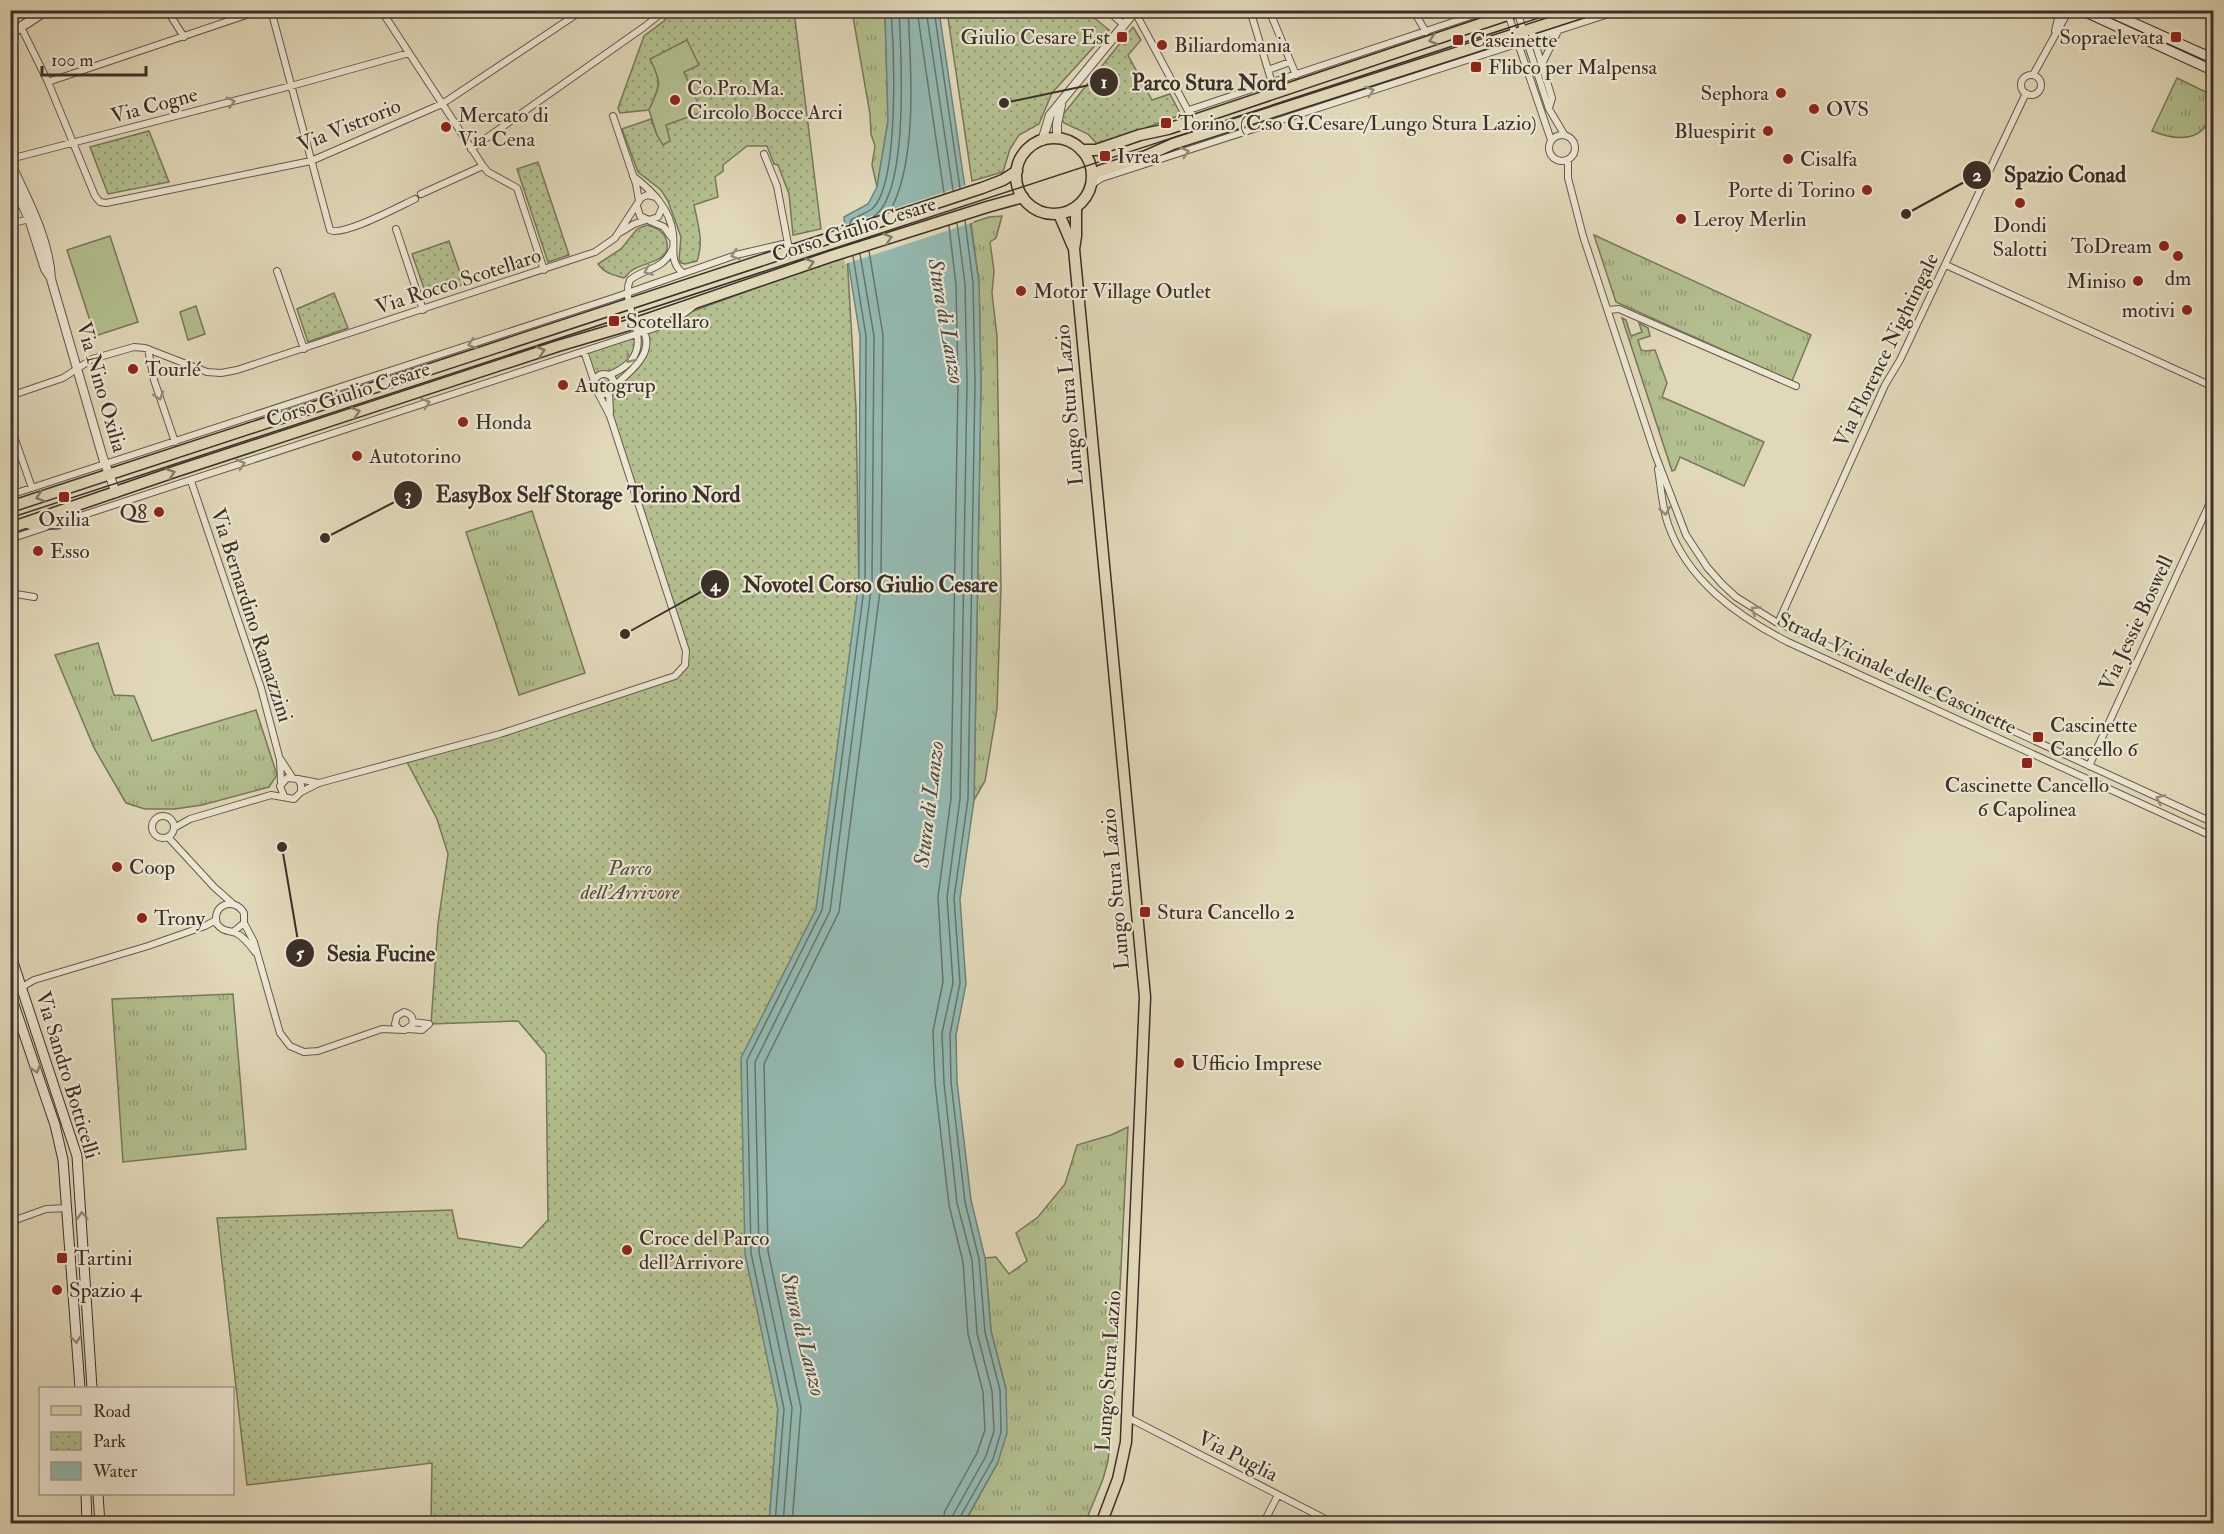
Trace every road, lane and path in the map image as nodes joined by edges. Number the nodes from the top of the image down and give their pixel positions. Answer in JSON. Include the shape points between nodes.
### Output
{"nodes":[{"id":1,"x":23,"y":10,"type":"edge"},
{"id":2,"x":47,"y":10,"type":"edge"},
{"id":3,"x":167,"y":10,"type":"edge"},
{"id":4,"x":261,"y":10,"type":"edge"},
{"id":5,"x":271,"y":10,"type":"edge"},
{"id":6,"x":381,"y":10,"type":"edge"},
{"id":7,"x":398,"y":10,"type":"edge"},
{"id":8,"x":583,"y":10,"type":"edge"},
{"id":9,"x":661,"y":10,"type":"edge"},
{"id":10,"x":1107,"y":10,"type":"edge"},
{"id":11,"x":1250,"y":10,"type":"edge"},
{"id":12,"x":1269,"y":10,"type":"edge"},
{"id":13,"x":1413,"y":10,"type":"edge"},
{"id":14,"x":1489,"y":10,"type":"edge"},
{"id":15,"x":1590,"y":10,"type":"edge"},
{"id":16,"x":1621,"y":10,"type":"edge"},
{"id":17,"x":2060,"y":10,"type":"edge"},
{"id":18,"x":2069,"y":10,"type":"edge"},
{"id":19,"x":2080,"y":10,"type":"edge"},
{"id":20,"x":2105,"y":10,"type":"edge"},
{"id":21,"x":1135,"y":11,"type":"edge"},
{"id":22,"x":1514,"y":12,"type":"edge"},
{"id":23,"x":10,"y":18,"type":"edge"},
{"id":24,"x":386,"y":18,"type":"junction"},
{"id":25,"x":1124,"y":25,"type":"junction"},
{"id":26,"x":21,"y":27,"type":"junction"},
{"id":27,"x":1426,"y":32,"type":"junction"},
{"id":28,"x":1558,"y":32,"type":"junction"},
{"id":29,"x":10,"y":34,"type":"edge"},
{"id":30,"x":2054,"y":34,"type":"junction"},
{"id":31,"x":184,"y":37,"type":"junction"},
{"id":32,"x":1524,"y":37,"type":"junction"},
{"id":33,"x":409,"y":53,"type":"junction"},
{"id":34,"x":2214,"y":59,"type":"edge"},
{"id":35,"x":1290,"y":62,"type":"junction"},
{"id":36,"x":1542,"y":64,"type":"junction"},
{"id":37,"x":1343,"y":65,"type":"junction"},
{"id":38,"x":1268,"y":70,"type":"junction"},
{"id":39,"x":2214,"y":71,"type":"edge"},
{"id":40,"x":1296,"y":75,"type":"junction"},
{"id":41,"x":2034,"y":75,"type":"junction"},
{"id":42,"x":48,"y":82,"type":"junction"},
{"id":43,"x":1272,"y":83,"type":"junction"},
{"id":44,"x":291,"y":86,"type":"junction"},
{"id":45,"x":2026,"y":93,"type":"junction"},
{"id":46,"x":1063,"y":99,"type":"junction"},
{"id":47,"x":442,"y":104,"type":"junction"},
{"id":48,"x":1549,"y":109,"type":"junction"},
{"id":49,"x":1191,"y":115,"type":"junction"},
{"id":50,"x":613,"y":116,"type":"dead end"},
{"id":51,"x":1564,"y":134,"type":"junction"},
{"id":52,"x":1057,"y":139,"type":"junction"},
{"id":53,"x":1551,"y":140,"type":"junction"},
{"id":54,"x":1042,"y":141,"type":"junction"},
{"id":55,"x":73,"y":144,"type":"junction"},
{"id":56,"x":471,"y":148,"type":"junction"},
{"id":57,"x":1081,"y":150,"type":"junction"},
{"id":58,"x":764,"y":154,"type":"dead end"},
{"id":59,"x":10,"y":160,"type":"edge"},
{"id":60,"x":1568,"y":160,"type":"junction"},
{"id":61,"x":311,"y":161,"type":"junction"},
{"id":62,"x":1558,"y":161,"type":"junction"},
{"id":63,"x":483,"y":166,"type":"junction"},
{"id":64,"x":1017,"y":171,"type":"junction"},
{"id":65,"x":633,"y":176,"type":"junction"},
{"id":66,"x":10,"y":178,"type":"edge"},
{"id":67,"x":1568,"y":178,"type":"junction"},
{"id":68,"x":1091,"y":182,"type":"junction"},
{"id":69,"x":656,"y":197,"type":"junction"},
{"id":70,"x":1023,"y":197,"type":"junction"},
{"id":71,"x":638,"y":202,"type":"junction"},
{"id":72,"x":1076,"y":207,"type":"junction"},
{"id":73,"x":662,"y":208,"type":"junction"},
{"id":74,"x":1059,"y":214,"type":"junction"},
{"id":75,"x":32,"y":218,"type":"junction"},
{"id":76,"x":648,"y":220,"type":"junction"},
{"id":77,"x":10,"y":224,"type":"edge"},
{"id":78,"x":396,"y":229,"type":"dead end"},
{"id":79,"x":618,"y":234,"type":"junction"},
{"id":80,"x":673,"y":245,"type":"junction"},
{"id":81,"x":792,"y":249,"type":"junction"},
{"id":82,"x":1074,"y":249,"type":"junction"},
{"id":83,"x":1946,"y":265,"type":"junction"},
{"id":84,"x":544,"y":270,"type":"junction"},
{"id":85,"x":277,"y":271,"type":"dead end"},
{"id":86,"x":683,"y":273,"type":"junction"},
{"id":87,"x":628,"y":298,"type":"junction"},
{"id":88,"x":423,"y":310,"type":"junction"},
{"id":89,"x":1608,"y":310,"type":"junction"},
{"id":90,"x":639,"y":330,"type":"junction"},
{"id":91,"x":148,"y":349,"type":"junction"},
{"id":92,"x":304,"y":349,"type":"junction"},
{"id":93,"x":584,"y":351,"type":"junction"},
{"id":94,"x":77,"y":368,"type":"junction"},
{"id":95,"x":609,"y":375,"type":"junction"},
{"id":96,"x":594,"y":381,"type":"junction"},
{"id":97,"x":614,"y":386,"type":"junction"},
{"id":98,"x":1796,"y":386,"type":"dead end"},
{"id":99,"x":2214,"y":387,"type":"edge"},
{"id":100,"x":597,"y":391,"type":"junction"},
{"id":101,"x":609,"y":393,"type":"junction"},
{"id":102,"x":10,"y":396,"type":"edge"},
{"id":103,"x":610,"y":416,"type":"junction"},
{"id":104,"x":10,"y":425,"type":"edge"},
{"id":105,"x":189,"y":437,"type":"junction"},
{"id":106,"x":214,"y":441,"type":"junction"},
{"id":107,"x":175,"y":442,"type":"junction"},
{"id":108,"x":1655,"y":454,"type":"junction"},
{"id":109,"x":107,"y":470,"type":"junction"},
{"id":110,"x":190,"y":481,"type":"junction"},
{"id":111,"x":32,"y":488,"type":"junction"},
{"id":112,"x":2214,"y":494,"type":"edge"},
{"id":113,"x":10,"y":495,"type":"edge"},
{"id":114,"x":118,"y":498,"type":"junction"},
{"id":115,"x":10,"y":507,"type":"edge"},
{"id":116,"x":58,"y":523,"type":"junction"},
{"id":117,"x":24,"y":524,"type":"junction"},
{"id":118,"x":10,"y":528,"type":"edge"},
{"id":119,"x":10,"y":539,"type":"edge"},
{"id":120,"x":10,"y":593,"type":"edge"},
{"id":121,"x":34,"y":597,"type":"dead end"},
{"id":122,"x":1778,"y":623,"type":"junction"},
{"id":123,"x":2021,"y":735,"type":"junction"},
{"id":124,"x":2016,"y":747,"type":"junction"},
{"id":125,"x":280,"y":760,"type":"junction"},
{"id":126,"x":2089,"y":766,"type":"junction"},
{"id":127,"x":295,"y":778,"type":"junction"},
{"id":128,"x":319,"y":783,"type":"junction"},
{"id":129,"x":280,"y":784,"type":"junction"},
{"id":130,"x":301,"y":792,"type":"junction"},
{"id":131,"x":271,"y":795,"type":"junction"},
{"id":132,"x":284,"y":796,"type":"junction"},
{"id":133,"x":171,"y":819,"type":"junction"},
{"id":134,"x":190,"y":819,"type":"junction"},
{"id":135,"x":2214,"y":823,"type":"edge"},
{"id":136,"x":174,"y":828,"type":"junction"},
{"id":137,"x":168,"y":837,"type":"junction"},
{"id":138,"x":2214,"y":837,"type":"edge"},
{"id":139,"x":216,"y":890,"type":"junction"},
{"id":140,"x":232,"y":903,"type":"junction"},
{"id":141,"x":221,"y":906,"type":"junction"},
{"id":142,"x":216,"y":920,"type":"junction"},
{"id":143,"x":244,"y":923,"type":"junction"},
{"id":144,"x":205,"y":926,"type":"junction"},
{"id":145,"x":220,"y":928,"type":"junction"},
{"id":146,"x":233,"y":932,"type":"junction"},
{"id":147,"x":10,"y":953,"type":"edge"},
{"id":148,"x":257,"y":955,"type":"junction"},
{"id":149,"x":22,"y":987,"type":"junction"},
{"id":150,"x":11,"y":993,"type":"edge"},
{"id":151,"x":395,"y":1018,"type":"junction"},
{"id":152,"x":413,"y":1022,"type":"junction"},
{"id":153,"x":382,"y":1029,"type":"junction"},
{"id":154,"x":399,"y":1029,"type":"junction"},
{"id":155,"x":408,"y":1029,"type":"junction"},
{"id":156,"x":68,"y":1208,"type":"junction"},
{"id":157,"x":10,"y":1221,"type":"edge"},
{"id":158,"x":80,"y":1387,"type":"edge"},
{"id":159,"x":92,"y":1387,"type":"edge"},
{"id":160,"x":1127,"y":1418,"type":"junction"},
{"id":161,"x":86,"y":1495,"type":"edge"},
{"id":162,"x":98,"y":1495,"type":"edge"},
{"id":163,"x":1278,"y":1495,"type":"junction"},
{"id":164,"x":87,"y":1524,"type":"edge"},
{"id":165,"x":100,"y":1524,"type":"edge"},
{"id":166,"x":1101,"y":1524,"type":"edge"},
{"id":167,"x":1263,"y":1524,"type":"edge"},
{"id":168,"x":1335,"y":1524,"type":"edge"}],
"edges":[{"from":1,"to":23,"type":"main road"},
{"from":2,"to":26,"type":"main road"},
{"from":3,"to":31,"type":"street"},
{"from":4,"to":31,"type":"street"},
{"from":5,"to":44,"type":"street"},
{"from":6,"to":24,"type":"street"},
{"from":7,"to":24,"type":"street"},
{"from":8,"to":47,"type":"street","name":"Via Vistrorio"},
{"from":9,"to":56,"type":"street","via":[[644,27]]},
{"from":10,"to":25,"type":"street"},
{"from":11,"to":38,"type":"street"},
{"from":12,"to":35,"type":"street"},
{"from":13,"to":27,"type":"street"},
{"from":14,"to":27,"type":"street"},
{"from":15,"to":32,"type":"main road"},
{"from":16,"to":28,"type":"street"},
{"from":17,"to":30,"type":"street"},
{"from":18,"to":30,"type":"street"},
{"from":19,"to":39,"type":"main road"},
{"from":20,"to":34,"type":"main road"},
{"from":21,"to":25,"type":"street"},
{"from":21,"to":49,"type":"street"},
{"from":22,"to":32,"type":"street"},
{"from":22,"to":37,"type":"main road","one_way":true},
{"from":24,"to":33,"type":"street"},
{"from":25,"to":46,"type":"street"},
{"from":26,"to":29,"type":"main road"},
{"from":26,"to":42,"type":"street"},
{"from":27,"to":37,"type":"street"},
{"from":28,"to":32,"type":"street"},
{"from":28,"to":36,"type":"street"},
{"from":30,"to":41,"type":"street"},
{"from":31,"to":42,"type":"street"},
{"from":32,"to":36,"type":"street"},
{"from":32,"to":48,"type":"street"},
{"from":32,"to":53,"type":"street"},
{"from":68,"to":32,"type":"main road","one_way":true,"via":[[1095,173],[1173,144]]},
{"from":33,"to":44,"type":"street","name":"Via Cogne"},
{"from":33,"to":47,"type":"street"},
{"from":35,"to":38,"type":"street"},
{"from":35,"to":40,"type":"street"},
{"from":36,"to":48,"type":"street","via":[[1552,98]]},
{"from":37,"to":40,"type":"street"},
{"from":37,"to":49,"type":"main road"},
{"from":38,"to":43,"type":"street"},
{"from":40,"to":43,"type":"street"},
{"from":41,"to":45,"type":"street","via":[[2026,76],[2022,82]]},
{"from":41,"to":45,"type":"street","via":[[2040,79],[2041,88],[2035,94]]},
{"from":42,"to":55,"type":"street"},
{"from":43,"to":49,"type":"street"},
{"from":55,"to":44,"type":"street","name":"Via Cogne","one_way":true},
{"from":44,"to":61,"type":"street"},
{"from":45,"to":83,"type":"street","name":"Via Florence Nightingale"},
{"from":46,"to":52,"type":"street"},
{"from":46,"to":54,"type":"street","via":[[1050,115]]},
{"from":47,"to":56,"type":"street"},
{"from":47,"to":61,"type":"street","name":"Via Vistrorio"},
{"from":48,"to":51,"type":"street"},
{"from":49,"to":57,"type":"main road","via":[[1168,129],[1096,150]]},
{"from":50,"to":65,"type":"street"},
{"from":51,"to":53,"type":"street"},
{"from":51,"to":60,"type":"street","via":[[1576,146]]},
{"from":52,"to":54,"type":"main road"},
{"from":52,"to":57,"type":"main road"},
{"from":53,"to":62,"type":"street","via":[[1549,152]]},
{"from":54,"to":64,"type":"main road","via":[[1025,152]]},
{"from":55,"to":59,"type":"street","name":"Via Cogne"},
{"from":55,"to":61,"type":"street","name":"Via Vistrorio","via":[[100,202]]},
{"from":56,"to":63,"type":"street"},
{"from":57,"to":68,"type":"main road","via":[[1089,161]]},
{"from":58,"to":81,"type":"street","name":"Corso Giulio Cesare","via":[[778,190]]},
{"from":59,"to":75,"type":"street","name":"Via Nino Oxilia"},
{"from":60,"to":62,"type":"street"},
{"from":60,"to":67,"type":"street"},
{"from":61,"to":63,"type":"street","via":[[333,232],[370,220]]},
{"from":62,"to":67,"type":"street"},
{"from":63,"to":84,"type":"street","via":[[517,188]]},
{"from":64,"to":70,"type":"main road"},
{"from":64,"to":81,"type":"main road","name":"Corso Giulio Cesare","via":[[982,188]]},
{"from":65,"to":69,"type":"street"},
{"from":65,"to":71,"type":"street"},
{"from":66,"to":75,"type":"street","name":"Via Nino Oxilia"},
{"from":67,"to":89,"type":"street","name":"Strada Vicinale delle Cascinette"},
{"from":68,"to":72,"type":"main road","via":[[1088,194]]},
{"from":69,"to":71,"type":"street","via":[[647,195]]},
{"from":69,"to":73,"type":"street"},
{"from":70,"to":74,"type":"main road","via":[[1039,211]]},
{"from":90,"to":70,"type":"main road","name":"Corso Giulio Cesare","one_way":true,"via":[[699,300]]},
{"from":71,"to":76,"type":"street","via":[[639,214]]},
{"from":71,"to":79,"type":"street","name":"Via Rocco Scotellaro"},
{"from":72,"to":74,"type":"main road"},
{"from":72,"to":82,"type":"main road","name":"Lungo Stura Lazio"},
{"from":73,"to":76,"type":"street","via":[[658,217]]},
{"from":73,"to":80,"type":"street","via":[[669,221]]},
{"from":74,"to":82,"type":"main road","name":"Lungo Stura Lazio"},
{"from":75,"to":77,"type":"street"},
{"from":75,"to":94,"type":"street","name":"Via Nino Oxilia","via":[[51,267]]},
{"from":76,"to":79,"type":"street","name":"Via Rocco Scotellaro"},
{"from":76,"to":80,"type":"street","via":[[664,227]]},
{"from":78,"to":88,"type":"street"},
{"from":79,"to":84,"type":"street","name":"Via Rocco Scotellaro","via":[[595,252]]},
{"from":80,"to":86,"type":"street","via":[[675,264]]},
{"from":80,"to":87,"type":"street","one_way":true,"via":[[661,264],[630,280]]},
{"from":81,"to":86,"type":"street","name":"Corso Giulio Cesare","one_way":true,"via":[[783,244],[741,253]]},
{"from":81,"to":87,"type":"main road","name":"Corso Giulio Cesare"},
{"from":82,"to":160,"type":"main road","name":"Lungo Stura Lazio","via":[[1145,997]]},
{"from":83,"to":99,"type":"street"},
{"from":83,"to":122,"type":"street","name":"Via Florence Nightingale","via":[[1885,385]]},
{"from":84,"to":88,"type":"street","name":"Via Rocco Scotellaro"},
{"from":85,"to":92,"type":"street"},
{"from":86,"to":87,"type":"street","name":"Corso Giulio Cesare"},
{"from":87,"to":90,"type":"street"},
{"from":87,"to":105,"type":"street","name":"Corso Giulio Cesare","one_way":true},
{"from":87,"to":106,"type":"main road","name":"Corso Giulio Cesare"},
{"from":88,"to":92,"type":"street","name":"Via Rocco Scotellaro"},
{"from":89,"to":98,"type":"street","via":[[1619,309]]},
{"from":89,"to":108,"type":"street","name":"Strada Vicinale delle Cascinette"},
{"from":90,"to":93,"type":"street","name":"Corso Giulio Cesare"},
{"from":90,"to":95,"type":"street","one_way":true,"via":[[633,355]]},
{"from":90,"to":97,"type":"street","via":[[646,343],[641,360]]},
{"from":114,"to":90,"type":"main road","name":"Corso Giulio Cesare","one_way":true,"via":[[558,346]]},
{"from":91,"to":92,"type":"street","name":"Via Rocco Scotellaro","via":[[220,373]]},
{"from":91,"to":94,"type":"street","name":"Via Rocco Scotellaro","via":[[126,348]]},
{"from":91,"to":107,"type":"street","one_way":true},
{"from":93,"to":96,"type":"street"},
{"from":110,"to":93,"type":"street","name":"Corso Giulio Cesare","one_way":true},
{"from":94,"to":102,"type":"street","name":"Via Rocco Scotellaro","via":[[61,379]]},
{"from":94,"to":109,"type":"street","name":"Via Nino Oxilia"},
{"from":95,"to":96,"type":"street","via":[[601,374]]},
{"from":95,"to":97,"type":"street"},
{"from":96,"to":100,"type":"street"},
{"from":97,"to":101,"type":"street"},
{"from":100,"to":101,"type":"street"},
{"from":100,"to":103,"type":"street"},
{"from":101,"to":103,"type":"street"},
{"from":103,"to":128,"type":"street","via":[[686,651],[685,665],[675,676],[500,734]]},
{"from":104,"to":111,"type":"street"},
{"from":105,"to":106,"type":"street","name":"Corso Giulio Cesare"},
{"from":105,"to":107,"type":"street","name":"Corso Giulio Cesare"},
{"from":106,"to":109,"type":"main road","name":"Corso Giulio Cesare"},
{"from":107,"to":109,"type":"street","name":"Corso Giulio Cesare"},
{"from":122,"to":108,"type":"street","name":"Strada Vicinale delle Cascinette","one_way":true,"via":[[1736,597],[1695,550]]},
{"from":108,"to":124,"type":"street","name":"Strada Vicinale delle Cascinette","one_way":true,"via":[[1674,540],[1698,575],[1723,601],[1788,642]]},
{"from":109,"to":111,"type":"street","name":"Corso Giulio Cesare"},
{"from":109,"to":114,"type":"street","name":"Via Nino Oxilia"},
{"from":109,"to":115,"type":"main road","name":"Corso Giulio Cesare","one_way":true},
{"from":110,"to":114,"type":"street","name":"Corso Giulio Cesare"},
{"from":110,"to":125,"type":"street","name":"Via Bernardino Ramazzini","via":[[261,688]]},
{"from":111,"to":113,"type":"street","name":"Corso Giulio Cesare"},
{"from":112,"to":126,"type":"street","name":"Via Jessie Boswell"},
{"from":114,"to":116,"type":"street","name":"Corso Giulio Cesare"},
{"from":114,"to":117,"type":"main road","name":"Corso Giulio Cesare"},
{"from":116,"to":117,"type":"main road"},
{"from":116,"to":119,"type":"street","name":"Corso Giulio Cesare"},
{"from":117,"to":118,"type":"main road","name":"Corso Giulio Cesare"},
{"from":120,"to":121,"type":"street"},
{"from":122,"to":123,"type":"street","name":"Strada Vicinale delle Cascinette"},
{"from":123,"to":124,"type":"street"},
{"from":123,"to":126,"type":"street","name":"Strada Vicinale delle Cascinette"},
{"from":124,"to":138,"type":"street","name":"Strada Vicinale delle Cascinette"},
{"from":125,"to":127,"type":"street","name":"Via Bernardino Ramazzini"},
{"from":125,"to":129,"type":"street","name":"Via Bernardino Ramazzini"},
{"from":135,"to":126,"type":"street","name":"Strada Vicinale delle Cascinette","one_way":true},
{"from":127,"to":128,"type":"street"},
{"from":127,"to":129,"type":"street","via":[[286,778]]},
{"from":127,"to":130,"type":"street"},
{"from":128,"to":130,"type":"street"},
{"from":129,"to":131,"type":"street"},
{"from":129,"to":132,"type":"street"},
{"from":130,"to":132,"type":"street","via":[[294,799]]},
{"from":131,"to":132,"type":"street"},
{"from":131,"to":134,"type":"street"},
{"from":133,"to":134,"type":"street"},
{"from":133,"to":136,"type":"street"},
{"from":133,"to":137,"type":"street","via":[[159,816],[152,826],[157,837]]},
{"from":134,"to":136,"type":"street"},
{"from":136,"to":137,"type":"street"},
{"from":137,"to":139,"type":"street"},
{"from":139,"to":140,"type":"street"},
{"from":139,"to":141,"type":"street"},
{"from":140,"to":141,"type":"street"},
{"from":140,"to":143,"type":"street","via":[[243,910]]},
{"from":141,"to":142,"type":"street"},
{"from":142,"to":144,"type":"street"},
{"from":142,"to":145,"type":"street"},
{"from":143,"to":146,"type":"street"},
{"from":143,"to":148,"type":"street"},
{"from":144,"to":145,"type":"street"},
{"from":144,"to":149,"type":"street"},
{"from":145,"to":146,"type":"street"},
{"from":146,"to":148,"type":"street"},
{"from":147,"to":149,"type":"main road","name":"Via Sandro Botticelli"},
{"from":148,"to":153,"type":"street","via":[[280,1033],[296,1050],[318,1051]]},
{"from":149,"to":150,"type":"street"},
{"from":159,"to":149,"type":"main road","name":"Via Sandro Botticelli","one_way":true,"via":[[77,1156]]},
{"from":150,"to":156,"type":"main road","name":"Via Sandro Botticelli","one_way":true,"via":[[59,1140]]},
{"from":151,"to":152,"type":"street","via":[[407,1013]]},
{"from":151,"to":153,"type":"street"},
{"from":151,"to":154,"type":"street"},
{"from":152,"to":155,"type":"street"},
{"from":152,"to":155,"type":"street","via":[[429,1024],[422,1030]]},
{"from":153,"to":154,"type":"street"},
{"from":154,"to":155,"type":"street"},
{"from":156,"to":157,"type":"street","via":[[46,1209]]},
{"from":156,"to":158,"type":"main road","name":"Via Sandro Botticelli","one_way":true},
{"from":160,"to":163,"type":"street","name":"Via Puglia"},
{"from":160,"to":166,"type":"main road","name":"Lungo Stura Lazio","via":[[1118,1479]]},
{"from":161,"to":164,"type":"main road"},
{"from":162,"to":165,"type":"main road"},
{"from":163,"to":167,"type":"street"},
{"from":163,"to":168,"type":"street","name":"Via Puglia"}]}
